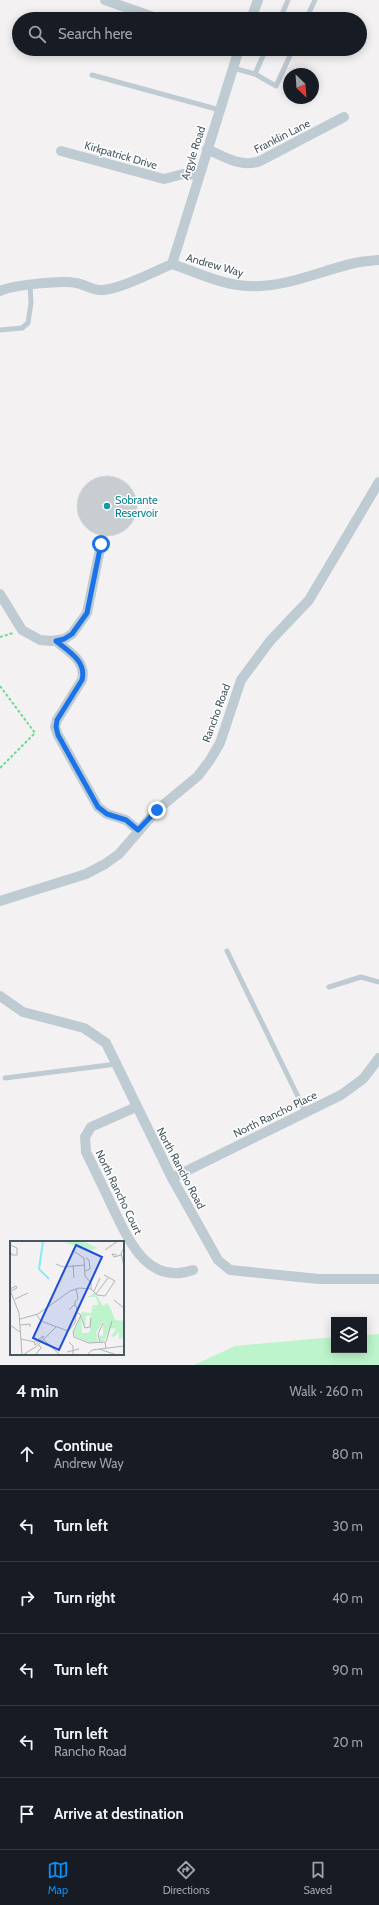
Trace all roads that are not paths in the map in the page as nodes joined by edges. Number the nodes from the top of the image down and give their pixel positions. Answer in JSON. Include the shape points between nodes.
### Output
{"nodes":[{"id":1,"x":105,"y":0,"type":"edge"},
{"id":2,"x":258,"y":0,"type":"edge"},
{"id":3,"x":288,"y":0,"type":"edge"},
{"id":4,"x":315,"y":0,"type":"edge"},
{"id":5,"x":139,"y":12,"type":"edge"},
{"id":6,"x":254,"y":12,"type":"edge"},
{"id":7,"x":283,"y":12,"type":"edge"},
{"id":8,"x":309,"y":12,"type":"edge"},
{"id":9,"x":237,"y":56,"type":"edge"},
{"id":10,"x":263,"y":56,"type":"edge"},
{"id":11,"x":289,"y":56,"type":"edge"},
{"id":12,"x":233,"y":68,"type":"junction"},
{"id":13,"x":255,"y":74,"type":"junction"},
{"id":14,"x":92,"y":75,"type":"dead end"},
{"id":15,"x":220,"y":110,"type":"junction"},
{"id":16,"x":344,"y":117,"type":"dead end"},
{"id":17,"x":207,"y":149,"type":"junction"},
{"id":18,"x":61,"y":151,"type":"dead end"},
{"id":19,"x":199,"y":175,"type":"junction"},
{"id":20,"x":379,"y":260,"type":"edge"},
{"id":21,"x":172,"y":264,"type":"junction"},
{"id":22,"x":30,"y":285,"type":"junction"},
{"id":23,"x":0,"y":291,"type":"edge"},
{"id":24,"x":0,"y":330,"type":"edge"},
{"id":25,"x":379,"y":482,"type":"edge"},
{"id":26,"x":101,"y":544,"type":"dead end"},
{"id":27,"x":0,"y":594,"type":"edge"},
{"id":28,"x":56,"y":641,"type":"junction"},
{"id":29,"x":138,"y":830,"type":"junction"},
{"id":30,"x":0,"y":901,"type":"edge"},
{"id":31,"x":227,"y":951,"type":"dead end"},
{"id":32,"x":379,"y":982,"type":"edge"},
{"id":33,"x":329,"y":987,"type":"dead end"},
{"id":34,"x":0,"y":996,"type":"edge"},
{"id":35,"x":379,"y":1058,"type":"edge"},
{"id":36,"x":118,"y":1064,"type":"junction"},
{"id":37,"x":5,"y":1078,"type":"dead end"},
{"id":38,"x":136,"y":1107,"type":"junction"},
{"id":39,"x":306,"y":1113,"type":"junction"},
{"id":40,"x":172,"y":1178,"type":"junction"},
{"id":41,"x":193,"y":1270,"type":"dead end"},
{"id":42,"x":379,"y":1279,"type":"edge"}],
"edges":[{"from":1,"to":5,"type":"street"},
{"from":2,"to":6,"type":"street"},
{"from":3,"to":7,"type":"lane"},
{"from":4,"to":8,"type":"lane"},
{"from":9,"to":12,"type":"street","name":"Argyle Road"},
{"from":10,"to":13,"type":"lane"},
{"from":11,"to":13,"type":"lane","via":[[276,86]]},
{"from":12,"to":13,"type":"lane"},
{"from":12,"to":15,"type":"street","name":"Argyle Road"},
{"from":14,"to":15,"type":"lane"},
{"from":15,"to":17,"type":"street","name":"Argyle Road"},
{"from":16,"to":17,"type":"street","name":"Franklin Lane","via":[[250,165]]},
{"from":17,"to":19,"type":"street","name":"Argyle Road"},
{"from":18,"to":19,"type":"street","name":"Kirkpatrick Drive","via":[[164,179],[183,174]]},
{"from":19,"to":21,"type":"street","name":"Argyle Road"},
{"from":20,"to":21,"type":"street","name":"Andrew Way","via":[[355,263],[272,286],[247,286],[225,282]]},
{"from":21,"to":22,"type":"street","name":"Andrew Way","via":[[116,287],[100,290],[75,283]]},
{"from":22,"to":23,"type":"street","name":"Andrew Way","via":[[7,287]]},
{"from":22,"to":24,"type":"lane","via":[[28,323],[22,328]]},
{"from":25,"to":29,"type":"street","name":"Rancho Road","via":[[309,600],[270,642],[241,680],[220,743],[210,760],[198,776],[157,810]]},
{"from":26,"to":28,"type":"street","via":[[87,613],[72,634]]},
{"from":27,"to":28,"type":"street","via":[[22,630],[40,640]]},
{"from":28,"to":29,"type":"street","via":[[80,662],[84,673],[57,720],[58,735],[98,807],[107,814],[126,820]]},
{"from":29,"to":30,"type":"street","name":"Rancho Road","via":[[119,854],[86,874]]},
{"from":31,"to":39,"type":"lane"},
{"from":32,"to":33,"type":"lane","via":[[361,977]]},
{"from":34,"to":36,"type":"street","name":"North Rancho Road","via":[[22,1012],[84,1028],[106,1043]]},
{"from":35,"to":39,"type":"street","name":"North Rancho Place","via":[[363,1079],[341,1095]]},
{"from":36,"to":37,"type":"lane"},
{"from":36,"to":38,"type":"street","name":"North Rancho Road"},
{"from":38,"to":40,"type":"street","name":"North Rancho Road"},
{"from":38,"to":41,"type":"street","name":"North Rancho Court","via":[[91,1127],[85,1137],[86,1152],[130,1243],[145,1261],[166,1273],[184,1274]]},
{"from":39,"to":40,"type":"street","name":"North Rancho Place"},
{"from":40,"to":42,"type":"street","name":"North Rancho Road","via":[[218,1260],[230,1270],[319,1279]]}]}
